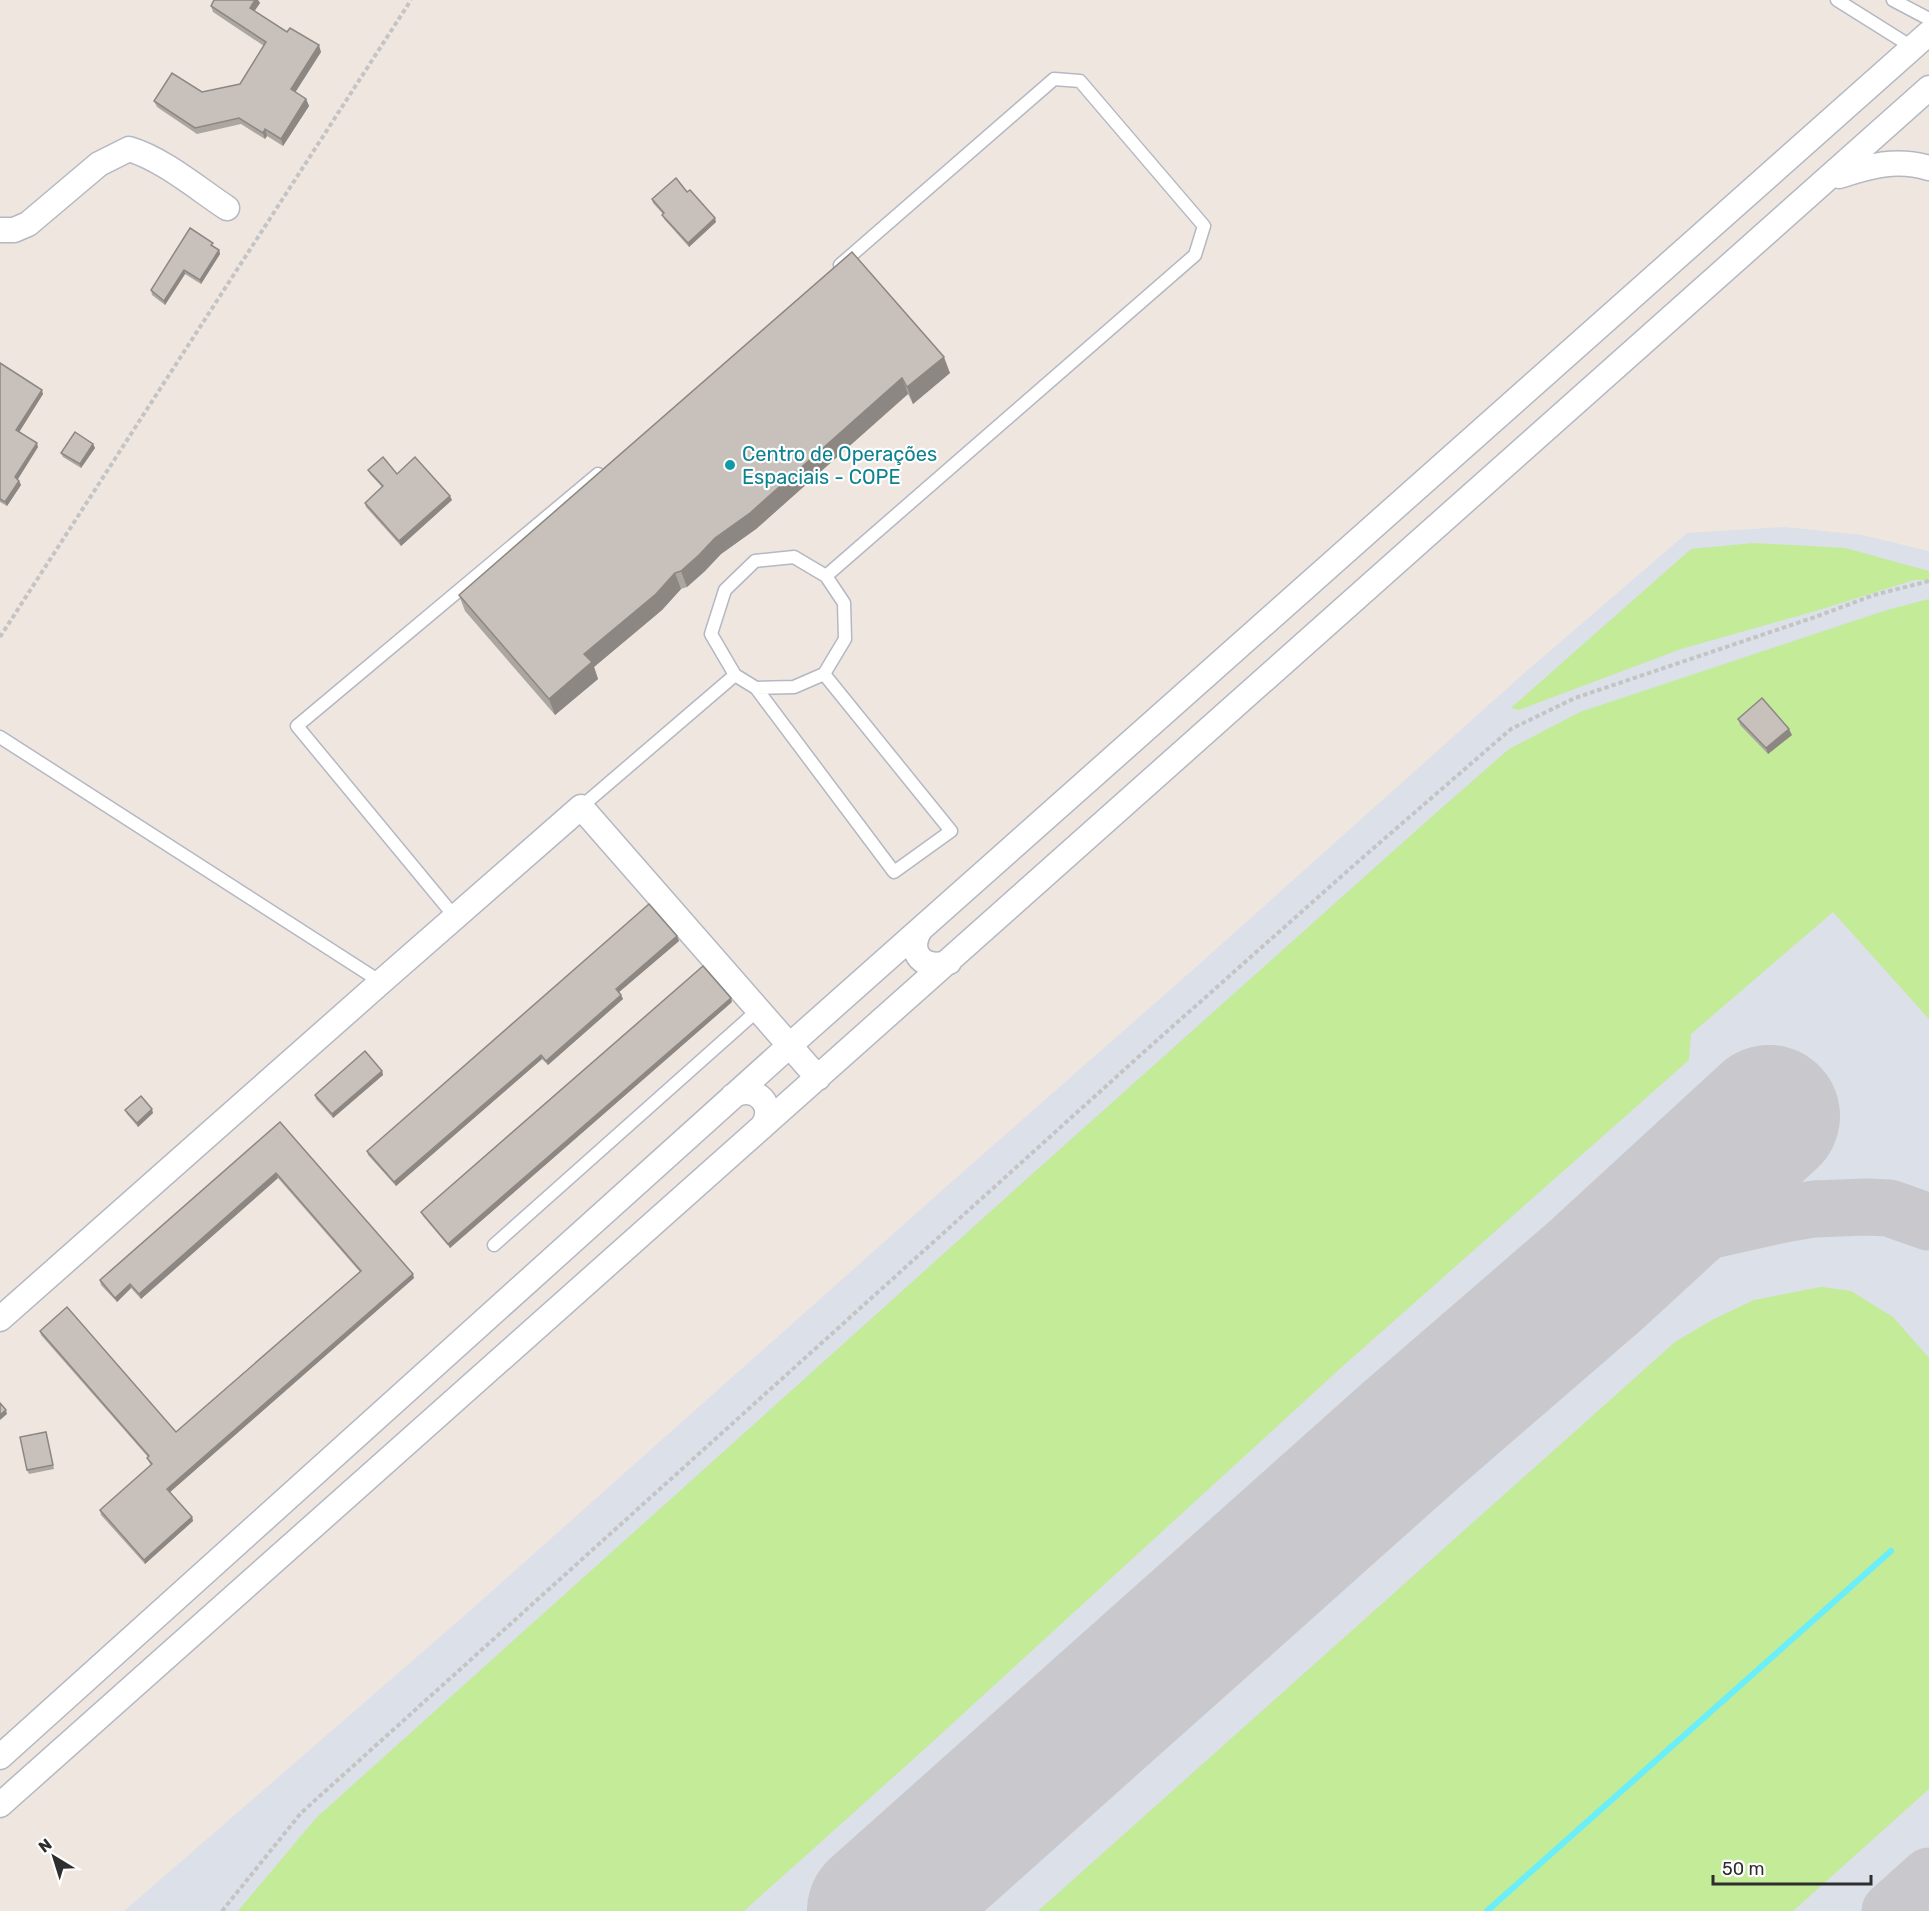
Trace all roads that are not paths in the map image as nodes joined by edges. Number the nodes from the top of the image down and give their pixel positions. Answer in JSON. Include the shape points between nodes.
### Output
{"nodes":[{"id":1,"x":1837,"y":0,"type":"edge"},
{"id":2,"x":1893,"y":0,"type":"edge"},
{"id":3,"x":1929,"y":19,"type":"edge"},
{"id":4,"x":1920,"y":40,"type":"edge"},
{"id":5,"x":1929,"y":88,"type":"edge"},
{"id":6,"x":1929,"y":168,"type":"edge"},
{"id":7,"x":1828,"y":179,"type":"junction"},
{"id":8,"x":227,"y":208,"type":"dead end"},
{"id":9,"x":0,"y":230,"type":"edge"},
{"id":10,"x":829,"y":274,"type":"edge"},
{"id":11,"x":604,"y":469,"type":"edge"},
{"id":12,"x":826,"y":576,"type":"junction"},
{"id":13,"x":824,"y":674,"type":"junction"},
{"id":14,"x":735,"y":675,"type":"junction"},
{"id":15,"x":756,"y":687,"type":"junction"},
{"id":16,"x":0,"y":737,"type":"edge"},
{"id":17,"x":581,"y":807,"type":"junction"},
{"id":18,"x":455,"y":917,"type":"junction"},
{"id":19,"x":920,"y":930,"type":"junction"},
{"id":20,"x":949,"y":962,"type":"junction"},
{"id":21,"x":381,"y":982,"type":"junction"},
{"id":22,"x":758,"y":1010,"type":"junction"},
{"id":23,"x":789,"y":1046,"type":"junction"},
{"id":24,"x":818,"y":1078,"type":"junction"},
{"id":25,"x":733,"y":1096,"type":"junction"},
{"id":26,"x":762,"y":1128,"type":"junction"},
{"id":27,"x":494,"y":1245,"type":"dead end"},
{"id":28,"x":0,"y":1320,"type":"edge"},
{"id":29,"x":0,"y":1757,"type":"edge"},
{"id":30,"x":0,"y":1805,"type":"edge"}],
"edges":[{"from":1,"to":4,"type":"lane"},
{"from":2,"to":3,"type":"lane"},
{"from":4,"to":19,"type":"street"},
{"from":5,"to":7,"type":"street"},
{"from":6,"to":7,"type":"street","via":[[1894,163],[1872,165]]},
{"from":7,"to":20,"type":"street"},
{"from":8,"to":9,"type":"street","via":[[156,160],[129,149],[99,164],[28,224]]},
{"from":10,"to":12,"type":"lane","via":[[1054,79],[1080,81],[1204,226],[1195,255]]},
{"from":11,"to":18,"type":"lane","via":[[297,726]]},
{"from":12,"to":13,"type":"lane","via":[[844,603],[845,639]]},
{"from":12,"to":14,"type":"lane","via":[[794,557],[755,561],[725,590],[711,634]]},
{"from":13,"to":15,"type":"lane","via":[[794,687]]},
{"from":13,"to":15,"type":"lane","via":[[951,831],[894,872]]},
{"from":14,"to":15,"type":"lane"},
{"from":14,"to":17,"type":"lane"},
{"from":16,"to":21,"type":"lane"},
{"from":17,"to":18,"type":"street"},
{"from":17,"to":22,"type":"street"},
{"from":18,"to":21,"type":"street"},
{"from":19,"to":20,"type":"street","via":[[915,949],[923,961],[935,965]]},
{"from":19,"to":23,"type":"street"},
{"from":20,"to":24,"type":"street"},
{"from":21,"to":28,"type":"street"},
{"from":22,"to":23,"type":"street"},
{"from":22,"to":27,"type":"lane"},
{"from":23,"to":24,"type":"street"},
{"from":23,"to":25,"type":"street"},
{"from":24,"to":26,"type":"street"},
{"from":25,"to":26,"type":"street","via":[[753,1093],[764,1101],[767,1115]]},
{"from":25,"to":29,"type":"street"},
{"from":26,"to":30,"type":"street"}]}
